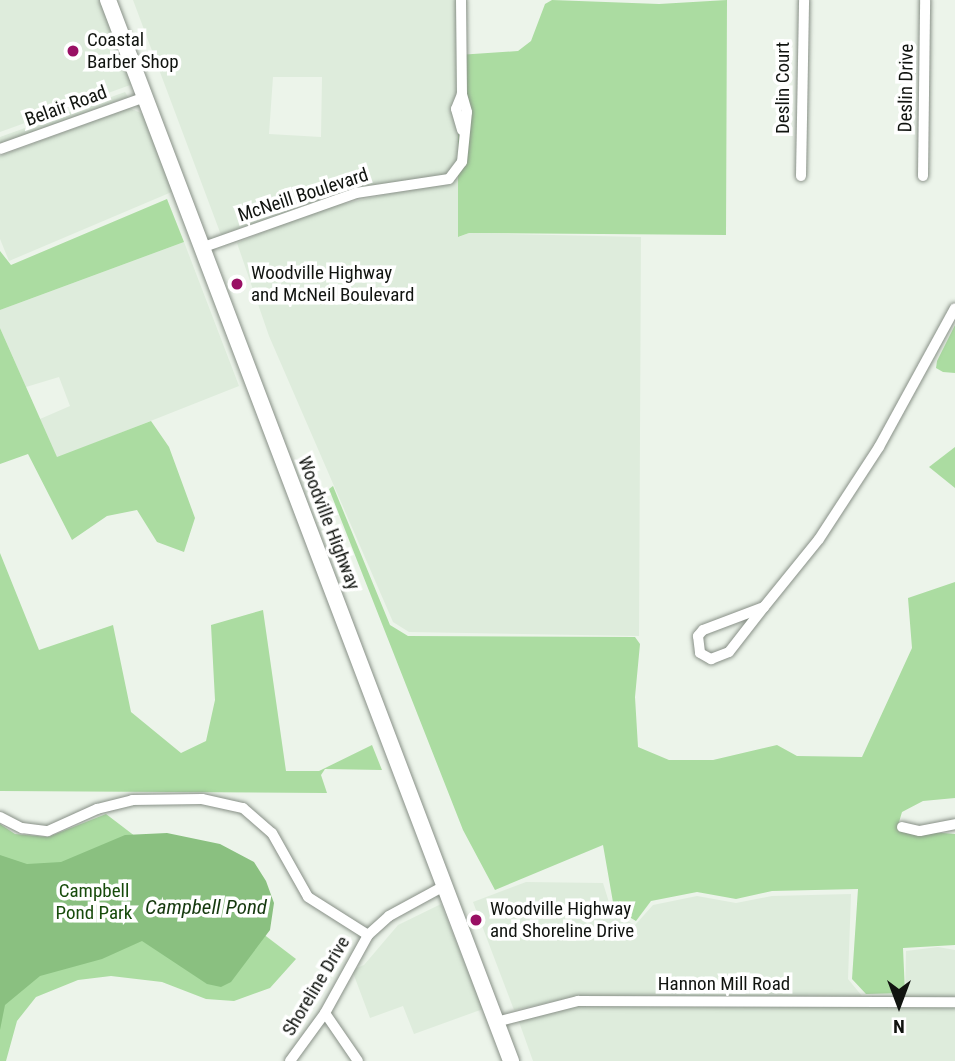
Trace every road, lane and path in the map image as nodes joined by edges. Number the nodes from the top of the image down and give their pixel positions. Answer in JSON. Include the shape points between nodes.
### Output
{"nodes":[{"id":1,"x":108,"y":0,"type":"edge"},
{"id":2,"x":461,"y":0,"type":"edge"},
{"id":3,"x":804,"y":0,"type":"edge"},
{"id":4,"x":925,"y":0,"type":"edge"},
{"id":5,"x":145,"y":97,"type":"junction"},
{"id":6,"x":0,"y":149,"type":"edge"},
{"id":7,"x":800,"y":176,"type":"dead end"},
{"id":8,"x":923,"y":176,"type":"dead end"},
{"id":9,"x":201,"y":248,"type":"junction"},
{"id":10,"x":955,"y":308,"type":"edge"},
{"id":11,"x":764,"y":607,"type":"junction"},
{"id":12,"x":0,"y":817,"type":"edge"},
{"id":13,"x":955,"y":824,"type":"edge"},
{"id":14,"x":902,"y":827,"type":"dead end"},
{"id":15,"x":444,"y":886,"type":"junction"},
{"id":16,"x":368,"y":935,"type":"junction"},
{"id":17,"x":955,"y":1002,"type":"edge"},
{"id":18,"x":326,"y":1013,"type":"junction"},
{"id":19,"x":496,"y":1022,"type":"junction"},
{"id":20,"x":290,"y":1061,"type":"edge"},
{"id":21,"x":358,"y":1061,"type":"edge"},
{"id":22,"x":511,"y":1061,"type":"edge"}],
"edges":[{"from":1,"to":5,"type":"main road","name":"Woodville Highway"},
{"from":2,"to":9,"type":"street","name":"McNeill Boulevard","via":[[461,94],[467,113],[462,162],[449,179],[356,193]]},
{"from":3,"to":7,"type":"street","name":"Deslin Court"},
{"from":4,"to":8,"type":"street","name":"Deslin Drive"},
{"from":5,"to":6,"type":"street","name":"Belair Road"},
{"from":5,"to":9,"type":"main road","name":"Woodville Highway"},
{"from":9,"to":15,"type":"main road","name":"Woodville Highway"},
{"from":10,"to":11,"type":"street","via":[[879,447],[819,539]]},
{"from":11,"to":11,"type":"street","via":[[721,658],[700,653],[698,636],[703,630]]},
{"from":12,"to":16,"type":"street","via":[[22,828],[48,831],[97,809],[132,800],[202,799],[243,808],[271,833],[308,897]]},
{"from":13,"to":14,"type":"street","via":[[920,831]]},
{"from":15,"to":16,"type":"street","name":"Shoreline Drive","via":[[388,916]]},
{"from":15,"to":19,"type":"main road","name":"Woodville Highway"},
{"from":16,"to":18,"type":"street","name":"Shoreline Drive"},
{"from":17,"to":19,"type":"street","name":"Hannon Mill Road","via":[[578,1001]]},
{"from":18,"to":20,"type":"street","name":"Shoreline Drive"},
{"from":18,"to":21,"type":"street"},
{"from":19,"to":22,"type":"main road","name":"Woodville Highway"}]}
